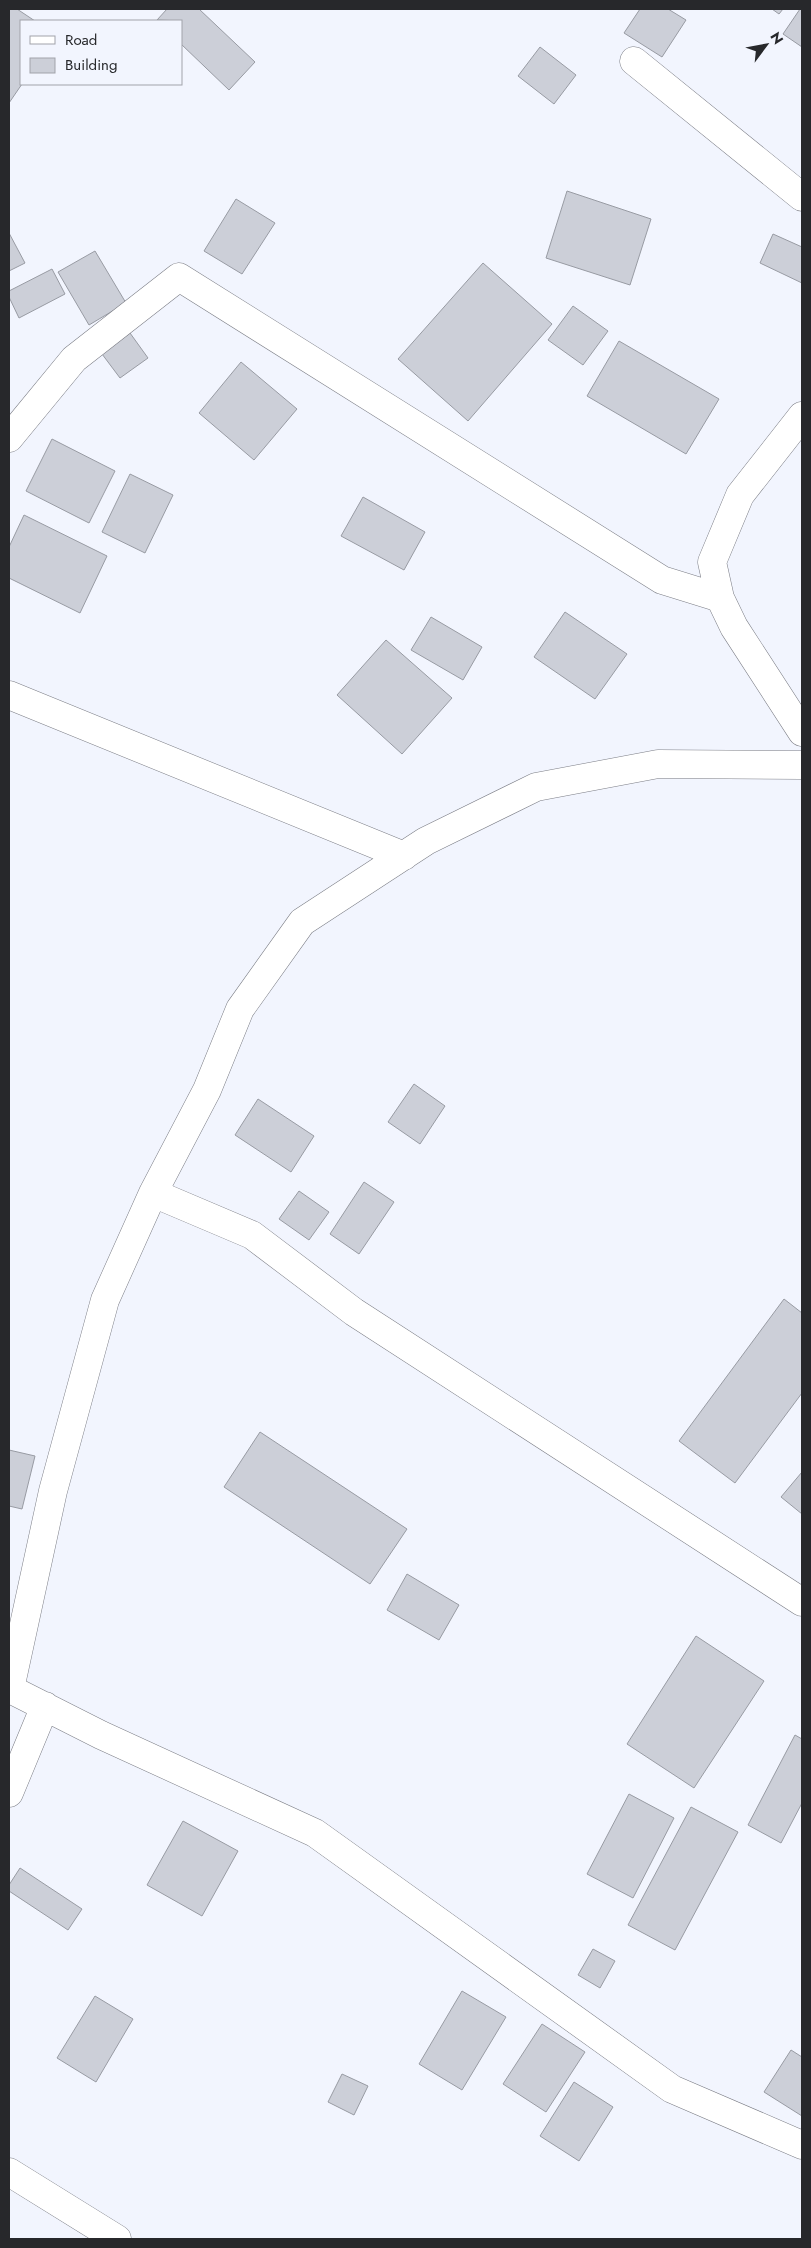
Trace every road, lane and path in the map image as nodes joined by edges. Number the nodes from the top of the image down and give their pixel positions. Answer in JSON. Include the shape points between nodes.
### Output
{"nodes":[{"id":1,"x":634,"y":61,"type":"dead end"},
{"id":2,"x":802,"y":197,"type":"edge"},
{"id":3,"x":802,"y":416,"type":"edge"},
{"id":4,"x":9,"y":438,"type":"edge"},
{"id":5,"x":720,"y":598,"type":"junction"},
{"id":6,"x":9,"y":696,"type":"edge"},
{"id":7,"x":802,"y":732,"type":"edge"},
{"id":8,"x":802,"y":765,"type":"edge"},
{"id":9,"x":404,"y":856,"type":"junction"},
{"id":10,"x":153,"y":1194,"type":"junction"},
{"id":11,"x":802,"y":1602,"type":"edge"},
{"id":12,"x":10,"y":1688,"type":"edge"},
{"id":13,"x":44,"y":1706,"type":"junction"},
{"id":14,"x":9,"y":1793,"type":"edge"},
{"id":15,"x":802,"y":2145,"type":"edge"},
{"id":16,"x":9,"y":2172,"type":"edge"},
{"id":17,"x":117,"y":2239,"type":"edge"}],
"edges":[{"from":1,"to":2,"type":"street"},
{"from":3,"to":5,"type":"street","via":[[740,495],[712,562]]},
{"from":4,"to":5,"type":"street","via":[[74,360],[179,277],[662,580]]},
{"from":5,"to":7,"type":"street","via":[[734,627]]},
{"from":6,"to":9,"type":"street"},
{"from":8,"to":9,"type":"street","via":[[658,764],[536,787],[426,841]]},
{"from":9,"to":10,"type":"street","via":[[302,922],[240,1008],[207,1090]]},
{"from":10,"to":11,"type":"street","via":[[252,1235],[354,1312]]},
{"from":10,"to":12,"type":"street","via":[[105,1300],[52,1491]]},
{"from":12,"to":13,"type":"street"},
{"from":13,"to":14,"type":"street"},
{"from":13,"to":15,"type":"street","via":[[315,1832],[672,2089]]},
{"from":16,"to":17,"type":"street"}]}
